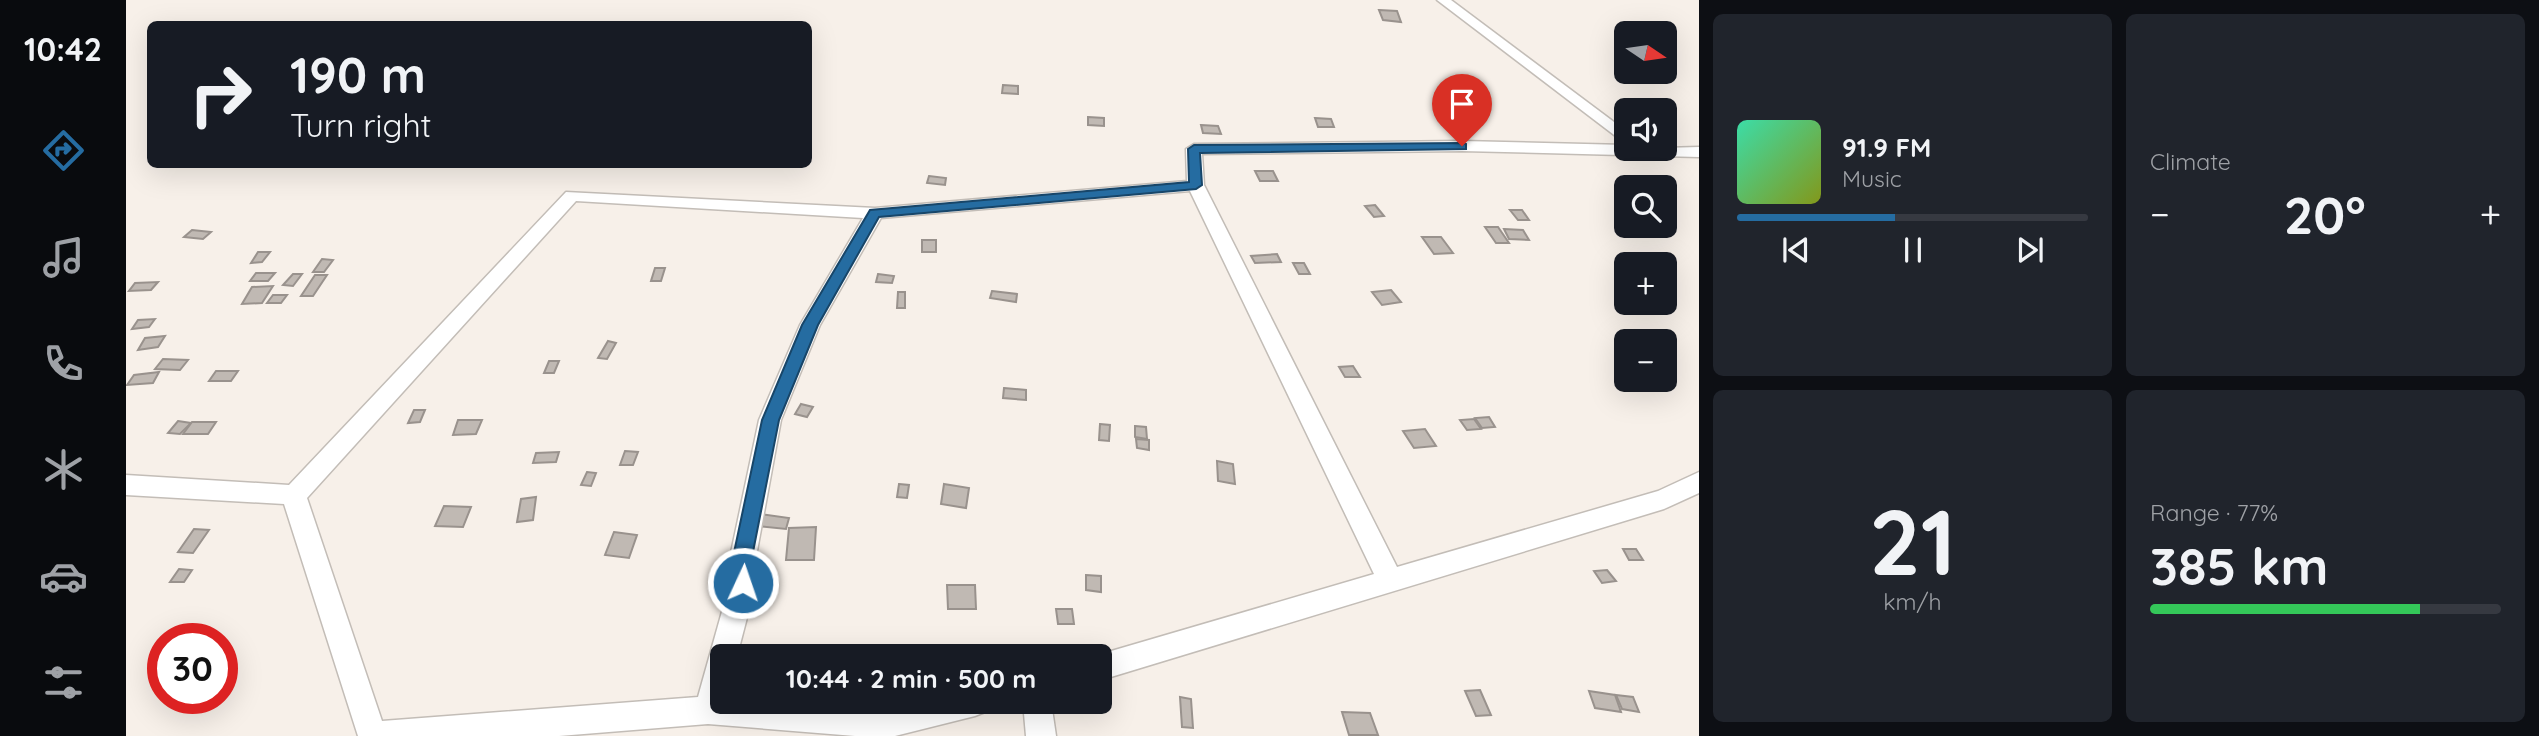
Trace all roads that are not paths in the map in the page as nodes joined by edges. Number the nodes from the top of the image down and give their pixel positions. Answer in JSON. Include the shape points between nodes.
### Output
{"nodes":[{"id":1,"x":1444,"y":0,"type":"edge"},
{"id":2,"x":1614,"y":130,"type":"edge"},
{"id":3,"x":1614,"y":149,"type":"edge"},
{"id":4,"x":1677,"y":151,"type":"edge"},
{"id":5,"x":1699,"y":152,"type":"edge"},
{"id":6,"x":1196,"y":185,"type":"junction"},
{"id":7,"x":875,"y":213,"type":"junction"},
{"id":8,"x":1699,"y":482,"type":"edge"},
{"id":9,"x":126,"y":485,"type":"edge"},
{"id":10,"x":294,"y":495,"type":"junction"},
{"id":11,"x":1391,"y":580,"type":"junction"},
{"id":12,"x":726,"y":644,"type":"edge"},
{"id":13,"x":1112,"y":664,"type":"edge"},
{"id":14,"x":710,"y":703,"type":"edge"},
{"id":15,"x":708,"y":710,"type":"joint"},
{"id":16,"x":759,"y":714,"type":"edge"},
{"id":17,"x":926,"y":714,"type":"edge"},
{"id":18,"x":1038,"y":714,"type":"edge"},
{"id":19,"x":374,"y":736,"type":"edge"},
{"id":20,"x":1041,"y":736,"type":"edge"}],
"edges":[{"from":1,"to":2,"type":"street"},
{"from":3,"to":6,"type":"street","via":[[1194,149]]},
{"from":4,"to":5,"type":"street"},
{"from":6,"to":7,"type":"street"},
{"from":6,"to":11,"type":"street"},
{"from":7,"to":10,"type":"street","via":[[572,196]]},
{"from":7,"to":12,"type":"street","via":[[810,325],[770,420],[742,562],[743,583]]},
{"from":8,"to":11,"type":"street","via":[[1664,499]]},
{"from":9,"to":10,"type":"street"},
{"from":10,"to":19,"type":"street"},
{"from":11,"to":13,"type":"street"},
{"from":14,"to":15,"type":"street"},
{"from":15,"to":19,"type":"street"},
{"from":16,"to":17,"type":"street","via":[[885,724]]},
{"from":18,"to":20,"type":"street"}]}
